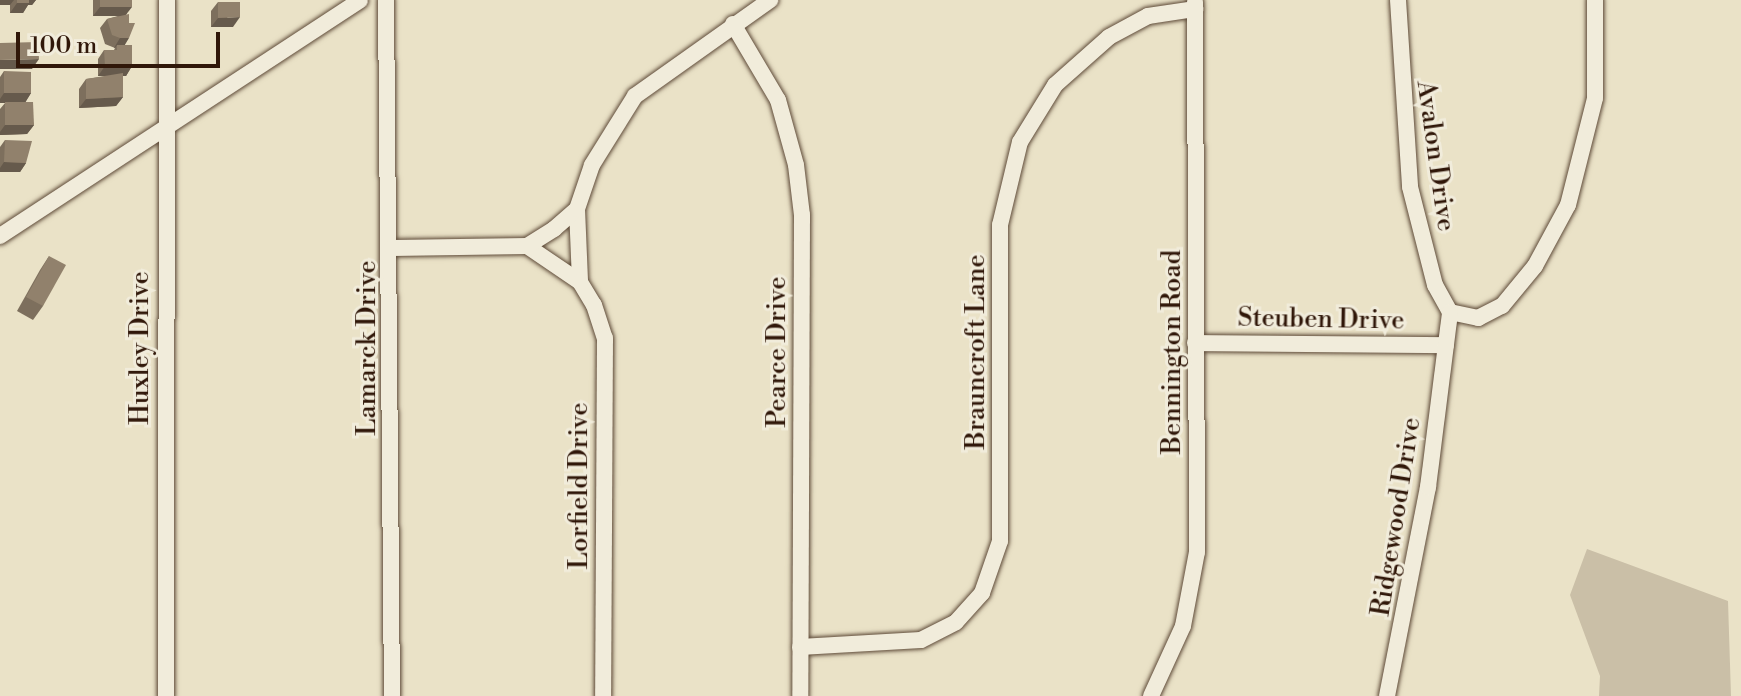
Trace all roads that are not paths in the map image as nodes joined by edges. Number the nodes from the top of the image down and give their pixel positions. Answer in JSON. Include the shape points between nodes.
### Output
{"nodes":[{"id":1,"x":167,"y":0,"type":"edge"},
{"id":2,"x":360,"y":0,"type":"edge"},
{"id":3,"x":386,"y":0,"type":"edge"},
{"id":4,"x":770,"y":0,"type":"edge"},
{"id":5,"x":1398,"y":0,"type":"edge"},
{"id":6,"x":1595,"y":0,"type":"edge"},
{"id":7,"x":1195,"y":5,"type":"edge"},
{"id":8,"x":733,"y":24,"type":"junction"},
{"id":9,"x":164,"y":130,"type":"junction"},
{"id":10,"x":577,"y":209,"type":"junction"},
{"id":11,"x":0,"y":236,"type":"edge"},
{"id":12,"x":527,"y":246,"type":"junction"},
{"id":13,"x":392,"y":248,"type":"junction"},
{"id":14,"x":580,"y":282,"type":"junction"},
{"id":15,"x":1450,"y":312,"type":"junction"},
{"id":16,"x":1195,"y":343,"type":"junction"},
{"id":17,"x":1446,"y":345,"type":"junction"},
{"id":18,"x":800,"y":647,"type":"junction"},
{"id":19,"x":166,"y":696,"type":"edge"},
{"id":20,"x":392,"y":696,"type":"edge"},
{"id":21,"x":603,"y":696,"type":"edge"},
{"id":22,"x":800,"y":696,"type":"edge"},
{"id":23,"x":1151,"y":696,"type":"edge"},
{"id":24,"x":1387,"y":696,"type":"edge"}],
"edges":[{"from":1,"to":9,"type":"street","name":"Huxley Drive"},
{"from":2,"to":9,"type":"street"},
{"from":3,"to":13,"type":"street","name":"Lamarck Drive"},
{"from":4,"to":8,"type":"street","name":"Lorfield Drive"},
{"from":5,"to":15,"type":"street","name":"Avalon Drive","via":[[1410,187],[1435,285]]},
{"from":6,"to":15,"type":"street","via":[[1595,98],[1568,205],[1535,266],[1502,306],[1478,318]]},
{"from":7,"to":16,"type":"street","name":"Bennington Road"},
{"from":7,"to":18,"type":"street","name":"Brauncroft Lane","via":[[1148,16],[1109,37],[1055,85],[1020,142],[1000,225],[1000,541],[982,593],[956,622],[921,640]]},
{"from":8,"to":10,"type":"street","name":"Lorfield Drive","via":[[635,96],[592,165]]},
{"from":8,"to":18,"type":"street","name":"Pearce Drive","via":[[778,100],[796,165],[802,215]]},
{"from":9,"to":11,"type":"street"},
{"from":9,"to":19,"type":"street","name":"Huxley Drive"},
{"from":10,"to":12,"type":"street"},
{"from":10,"to":14,"type":"street","name":"Lorfield Drive"},
{"from":12,"to":13,"type":"street"},
{"from":12,"to":14,"type":"street","name":"Lorfield Drive"},
{"from":13,"to":20,"type":"street","name":"Lamarck Drive"},
{"from":14,"to":21,"type":"street","name":"Lorfield Drive","via":[[605,338]]},
{"from":15,"to":17,"type":"street","name":"Ridgewood Drive"},
{"from":16,"to":17,"type":"street","name":"Steuben Drive"},
{"from":16,"to":23,"type":"street","name":"Bennington Road","via":[[1196,563],[1183,626]]},
{"from":17,"to":24,"type":"street","name":"Ridgewood Drive","via":[[1426,502]]},
{"from":18,"to":22,"type":"street","name":"Pearce Drive"}]}
